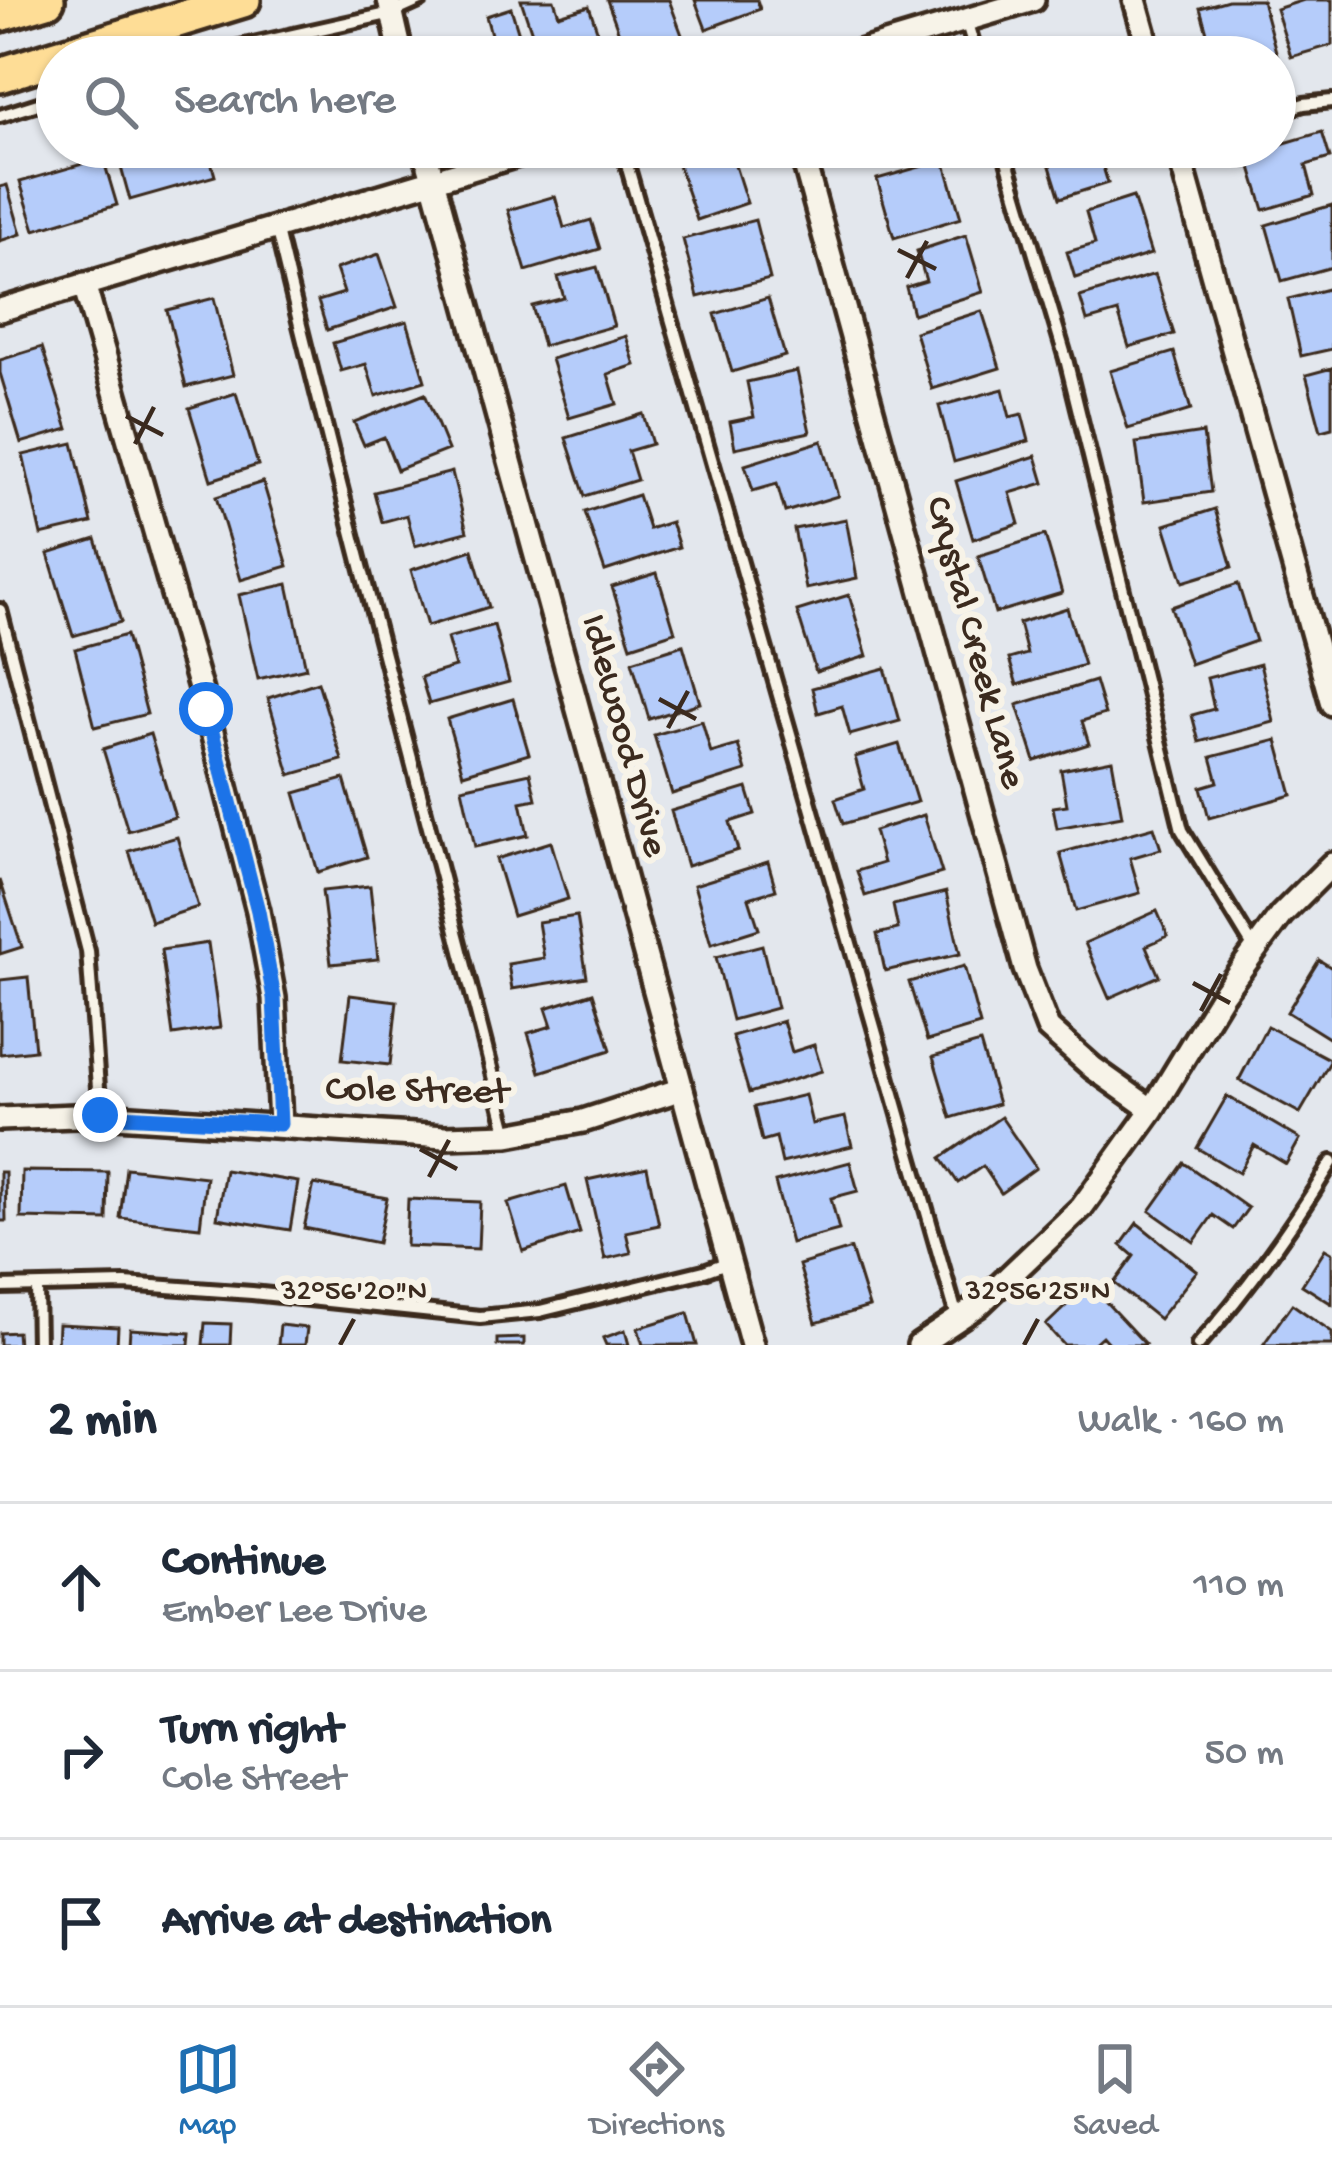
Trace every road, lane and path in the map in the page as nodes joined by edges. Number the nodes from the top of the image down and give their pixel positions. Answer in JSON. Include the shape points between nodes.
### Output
{"nodes":[{"id":1,"x":47,"y":0,"type":"edge"},
{"id":2,"x":243,"y":0,"type":"edge"},
{"id":3,"x":421,"y":0,"type":"edge"},
{"id":4,"x":1033,"y":0,"type":"edge"},
{"id":5,"x":1136,"y":0,"type":"edge"},
{"id":6,"x":391,"y":7,"type":"edge"},
{"id":7,"x":0,"y":14,"type":"edge"},
{"id":8,"x":966,"y":20,"type":"junction"},
{"id":9,"x":126,"y":36,"type":"edge"},
{"id":10,"x":277,"y":36,"type":"edge"},
{"id":11,"x":912,"y":36,"type":"edge"},
{"id":12,"x":971,"y":36,"type":"edge"},
{"id":13,"x":1145,"y":36,"type":"edge"},
{"id":14,"x":36,"y":64,"type":"edge"},
{"id":15,"x":0,"y":75,"type":"edge"},
{"id":16,"x":1332,"y":101,"type":"edge"},
{"id":17,"x":36,"y":105,"type":"edge"},
{"id":18,"x":1296,"y":106,"type":"edge"},
{"id":19,"x":0,"y":116,"type":"edge"},
{"id":20,"x":429,"y":168,"type":"edge"},
{"id":21,"x":477,"y":168,"type":"edge"},
{"id":22,"x":628,"y":168,"type":"edge"},
{"id":23,"x":806,"y":168,"type":"edge"},
{"id":24,"x":1010,"y":168,"type":"edge"},
{"id":25,"x":1183,"y":168,"type":"edge"},
{"id":26,"x":432,"y":182,"type":"junction"},
{"id":27,"x":276,"y":227,"type":"junction"},
{"id":28,"x":84,"y":284,"type":"junction"},
{"id":29,"x":0,"y":310,"type":"edge"},
{"id":30,"x":0,"y":610,"type":"edge"},
{"id":31,"x":1332,"y":704,"type":"edge"},
{"id":32,"x":1332,"y":863,"type":"edge"},
{"id":33,"x":1255,"y":950,"type":"junction"},
{"id":34,"x":682,"y":1089,"type":"junction"},
{"id":35,"x":1152,"y":1110,"type":"junction"},
{"id":36,"x":100,"y":1115,"type":"junction"},
{"id":37,"x":0,"y":1119,"type":"edge"},
{"id":38,"x":280,"y":1124,"type":"junction"},
{"id":39,"x":508,"y":1135,"type":"junction"},
{"id":40,"x":1332,"y":1162,"type":"edge"},
{"id":41,"x":729,"y":1262,"type":"junction"},
{"id":42,"x":0,"y":1287,"type":"edge"},
{"id":43,"x":37,"y":1287,"type":"junction"},
{"id":44,"x":958,"y":1320,"type":"junction"},
{"id":45,"x":38,"y":1345,"type":"edge"},
{"id":46,"x":752,"y":1345,"type":"edge"},
{"id":47,"x":919,"y":1345,"type":"edge"},
{"id":48,"x":1198,"y":1345,"type":"edge"}],
"edges":[{"from":1,"to":7,"type":"main road"},
{"from":2,"to":9,"type":"main road"},
{"from":3,"to":6,"type":"lane"},
{"from":4,"to":8,"type":"street"},
{"from":5,"to":13,"type":"street"},
{"from":6,"to":10,"type":"lane"},
{"from":8,"to":11,"type":"street"},
{"from":8,"to":12,"type":"lane"},
{"from":14,"to":15,"type":"main road"},
{"from":16,"to":18,"type":"lane"},
{"from":17,"to":19,"type":"lane"},
{"from":20,"to":26,"type":"street","name":"Idlewood Drive"},
{"from":21,"to":26,"type":"street"},
{"from":22,"to":44,"type":"lane"},
{"from":23,"to":35,"type":"street","name":"Crystal Creek Lane","via":[[1025,969],[1048,1028]]},
{"from":24,"to":33,"type":"lane","via":[[1183,830]]},
{"from":25,"to":31,"type":"street"},
{"from":26,"to":27,"type":"street"},
{"from":26,"to":34,"type":"street","name":"Idlewood Drive"},
{"from":27,"to":28,"type":"street"},
{"from":27,"to":39,"type":"lane"},
{"from":28,"to":29,"type":"street"},
{"from":28,"to":38,"type":"street","via":[[258,911],[274,998]]},
{"from":30,"to":36,"type":"lane","via":[[88,951]]},
{"from":32,"to":33,"type":"street"},
{"from":33,"to":35,"type":"street"},
{"from":34,"to":39,"type":"street","name":"Cole Street"},
{"from":34,"to":41,"type":"street","name":"Idlewood Drive"},
{"from":35,"to":44,"type":"street","via":[[1082,1207]]},
{"from":36,"to":37,"type":"street","name":"Cole Street"},
{"from":36,"to":38,"type":"street","name":"Cole Street"},
{"from":38,"to":39,"type":"street","name":"Cole Street"},
{"from":40,"to":48,"type":"lane","via":[[1240,1298]]},
{"from":41,"to":43,"type":"lane","via":[[539,1311],[480,1317],[125,1284]]},
{"from":41,"to":46,"type":"street","name":"Idlewood Drive"},
{"from":42,"to":43,"type":"lane"},
{"from":43,"to":45,"type":"lane"},
{"from":44,"to":47,"type":"street"}]}
